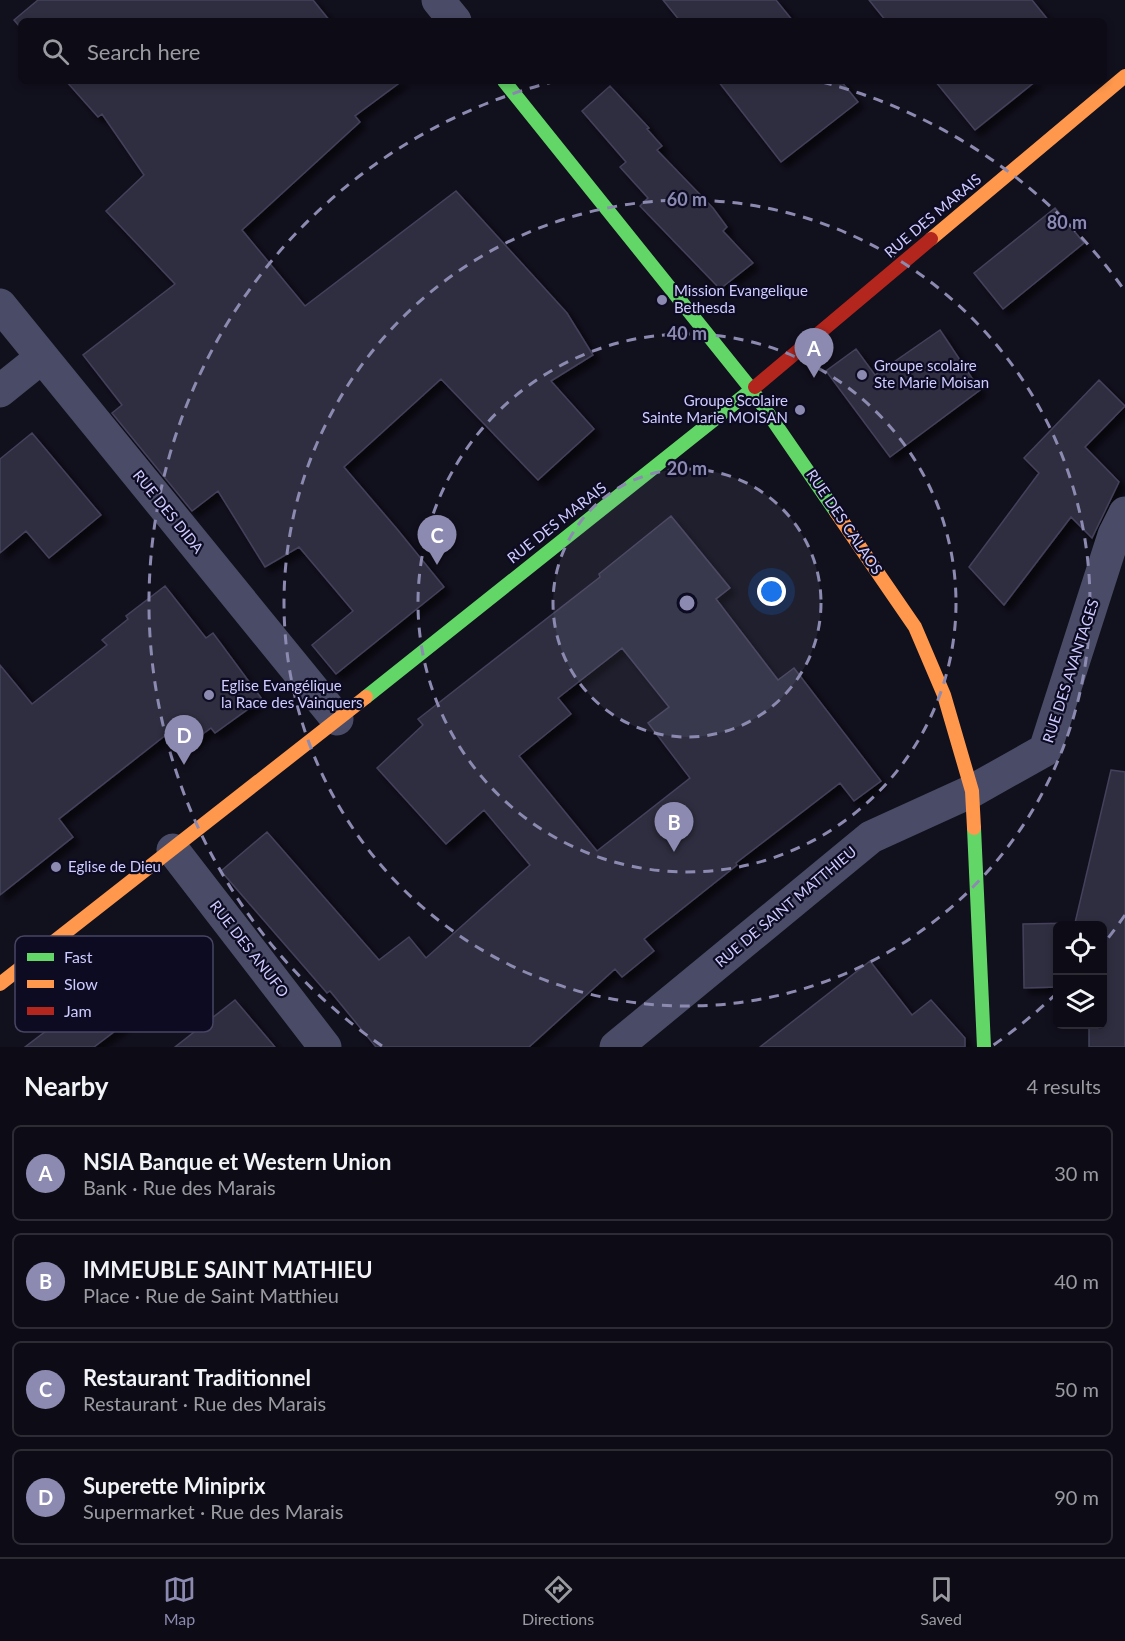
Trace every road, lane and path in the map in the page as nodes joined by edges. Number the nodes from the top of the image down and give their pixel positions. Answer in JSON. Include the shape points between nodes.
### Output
{"nodes":[{"id":1,"x":438,"y":0,"type":"edge"},
{"id":2,"x":453,"y":18,"type":"edge"},
{"id":3,"x":1125,"y":76,"type":"edge"},
{"id":4,"x":506,"y":84,"type":"edge"},
{"id":5,"x":0,"y":305,"type":"edge"},
{"id":6,"x":41,"y":358,"type":"junction"},
{"id":7,"x":752,"y":390,"type":"junction"},
{"id":8,"x":0,"y":392,"type":"edge"},
{"id":9,"x":1125,"y":513,"type":"edge"},
{"id":10,"x":337,"y":719,"type":"junction"},
{"id":11,"x":972,"y":791,"type":"junction"},
{"id":12,"x":173,"y":850,"type":"junction"},
{"id":13,"x":62,"y":936,"type":"edge"},
{"id":14,"x":15,"y":972,"type":"edge"},
{"id":15,"x":0,"y":984,"type":"edge"},
{"id":16,"x":325,"y":1047,"type":"edge"},
{"id":17,"x":616,"y":1047,"type":"edge"},
{"id":18,"x":984,"y":1047,"type":"edge"}],
"edges":[{"from":1,"to":2,"type":"street"},
{"from":3,"to":7,"type":"street","name":"RUE DES MARAIS"},
{"from":4,"to":7,"type":"street","name":"RUE DES CALAOS"},
{"from":5,"to":6,"type":"street","name":"RUE DES DIDA"},
{"from":6,"to":8,"type":"street"},
{"from":6,"to":10,"type":"street","name":"RUE DES DIDA"},
{"from":7,"to":10,"type":"street","name":"RUE DES MARAIS"},
{"from":7,"to":11,"type":"street","name":"RUE DES CALAOS","via":[[915,627],[945,695]]},
{"from":9,"to":11,"type":"street","name":"RUE DES AVANTAGES","via":[[1114,535],[1045,750]]},
{"from":10,"to":12,"type":"street","name":"RUE DES MARAIS"},
{"from":11,"to":17,"type":"street","name":"RUE DE SAINT MATTHIEU","via":[[871,837]]},
{"from":11,"to":18,"type":"street","name":"RUE DES CALAOS"},
{"from":12,"to":13,"type":"street","name":"RUE DES MARAIS"},
{"from":12,"to":16,"type":"street","name":"RUE DES ANUFO"},
{"from":14,"to":15,"type":"street","name":"RUE DES MARAIS"}]}
